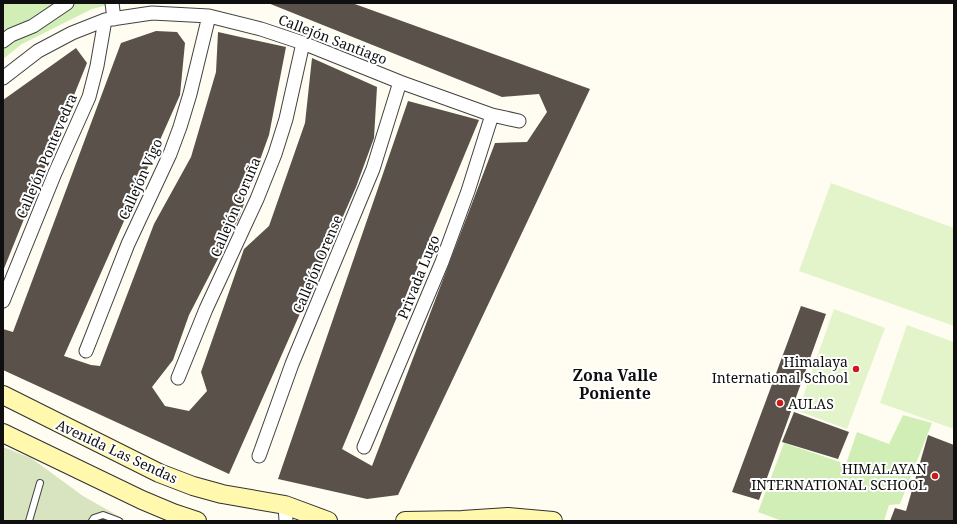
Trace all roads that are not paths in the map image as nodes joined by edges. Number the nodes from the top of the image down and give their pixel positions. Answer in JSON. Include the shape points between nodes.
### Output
{"nodes":[{"id":1,"x":67,"y":3,"type":"edge"},
{"id":2,"x":112,"y":3,"type":"edge"},
{"id":3,"x":209,"y":16,"type":"junction"},
{"id":4,"x":109,"y":19,"type":"junction"},
{"id":5,"x":3,"y":41,"type":"edge"},
{"id":6,"x":303,"y":43,"type":"junction"},
{"id":7,"x":3,"y":78,"type":"edge"},
{"id":8,"x":400,"y":82,"type":"junction"},
{"id":9,"x":492,"y":116,"type":"junction"},
{"id":10,"x":519,"y":122,"type":"dead end"},
{"id":11,"x":3,"y":301,"type":"edge"},
{"id":12,"x":86,"y":351,"type":"dead end"},
{"id":13,"x":178,"y":378,"type":"dead end"},
{"id":14,"x":3,"y":395,"type":"edge"},
{"id":15,"x":3,"y":433,"type":"edge"},
{"id":16,"x":364,"y":447,"type":"dead end"},
{"id":17,"x":259,"y":456,"type":"dead end"},
{"id":18,"x":40,"y":483,"type":"dead end"},
{"id":19,"x":285,"y":513,"type":"edge"},
{"id":20,"x":172,"y":517,"type":"edge"},
{"id":21,"x":29,"y":521,"type":"edge"},
{"id":22,"x":92,"y":521,"type":"edge"},
{"id":23,"x":119,"y":521,"type":"edge"},
{"id":24,"x":197,"y":521,"type":"edge"},
{"id":25,"x":328,"y":521,"type":"edge"},
{"id":26,"x":405,"y":521,"type":"edge"},
{"id":27,"x":553,"y":521,"type":"edge"}],
"edges":[{"from":1,"to":5,"type":"street","via":[[33,26]]},
{"from":2,"to":4,"type":"street","name":"Callejón Pontevedra"},
{"from":3,"to":4,"type":"street","name":"Callejón Santiago","via":[[152,13]]},
{"from":3,"to":6,"type":"street","name":"Callejón Santiago"},
{"from":3,"to":12,"type":"street","name":"Callejón Vigo","via":[[180,127],[128,244]]},
{"from":4,"to":7,"type":"street","name":"Callejón Santiago","via":[[72,33],[38,51]]},
{"from":4,"to":11,"type":"street","name":"Callejón Pontevedra","via":[[89,97]]},
{"from":6,"to":8,"type":"street","name":"Callejón Santiago"},
{"from":6,"to":13,"type":"street","name":"Callejón Coruña","via":[[286,119],[275,154]]},
{"from":8,"to":9,"type":"street","name":"Callejón Santiago"},
{"from":8,"to":17,"type":"street","name":"Callejón Orense","via":[[373,169],[292,364]]},
{"from":9,"to":10,"type":"street","name":"Callejón Santiago"},
{"from":9,"to":16,"type":"street","name":"Privada Lugo","via":[[442,262]]},
{"from":14,"to":19,"type":"street","name":"Avenida Las Sendas","via":[[159,474]]},
{"from":15,"to":20,"type":"street"},
{"from":18,"to":21,"type":"lane"},
{"from":19,"to":25,"type":"street","name":"Avenida Las Sendas"},
{"from":20,"to":24,"type":"street"},
{"from":22,"to":23,"type":"lane","via":[[103,515]]},
{"from":26,"to":27,"type":"street","via":[[508,517]]}]}
